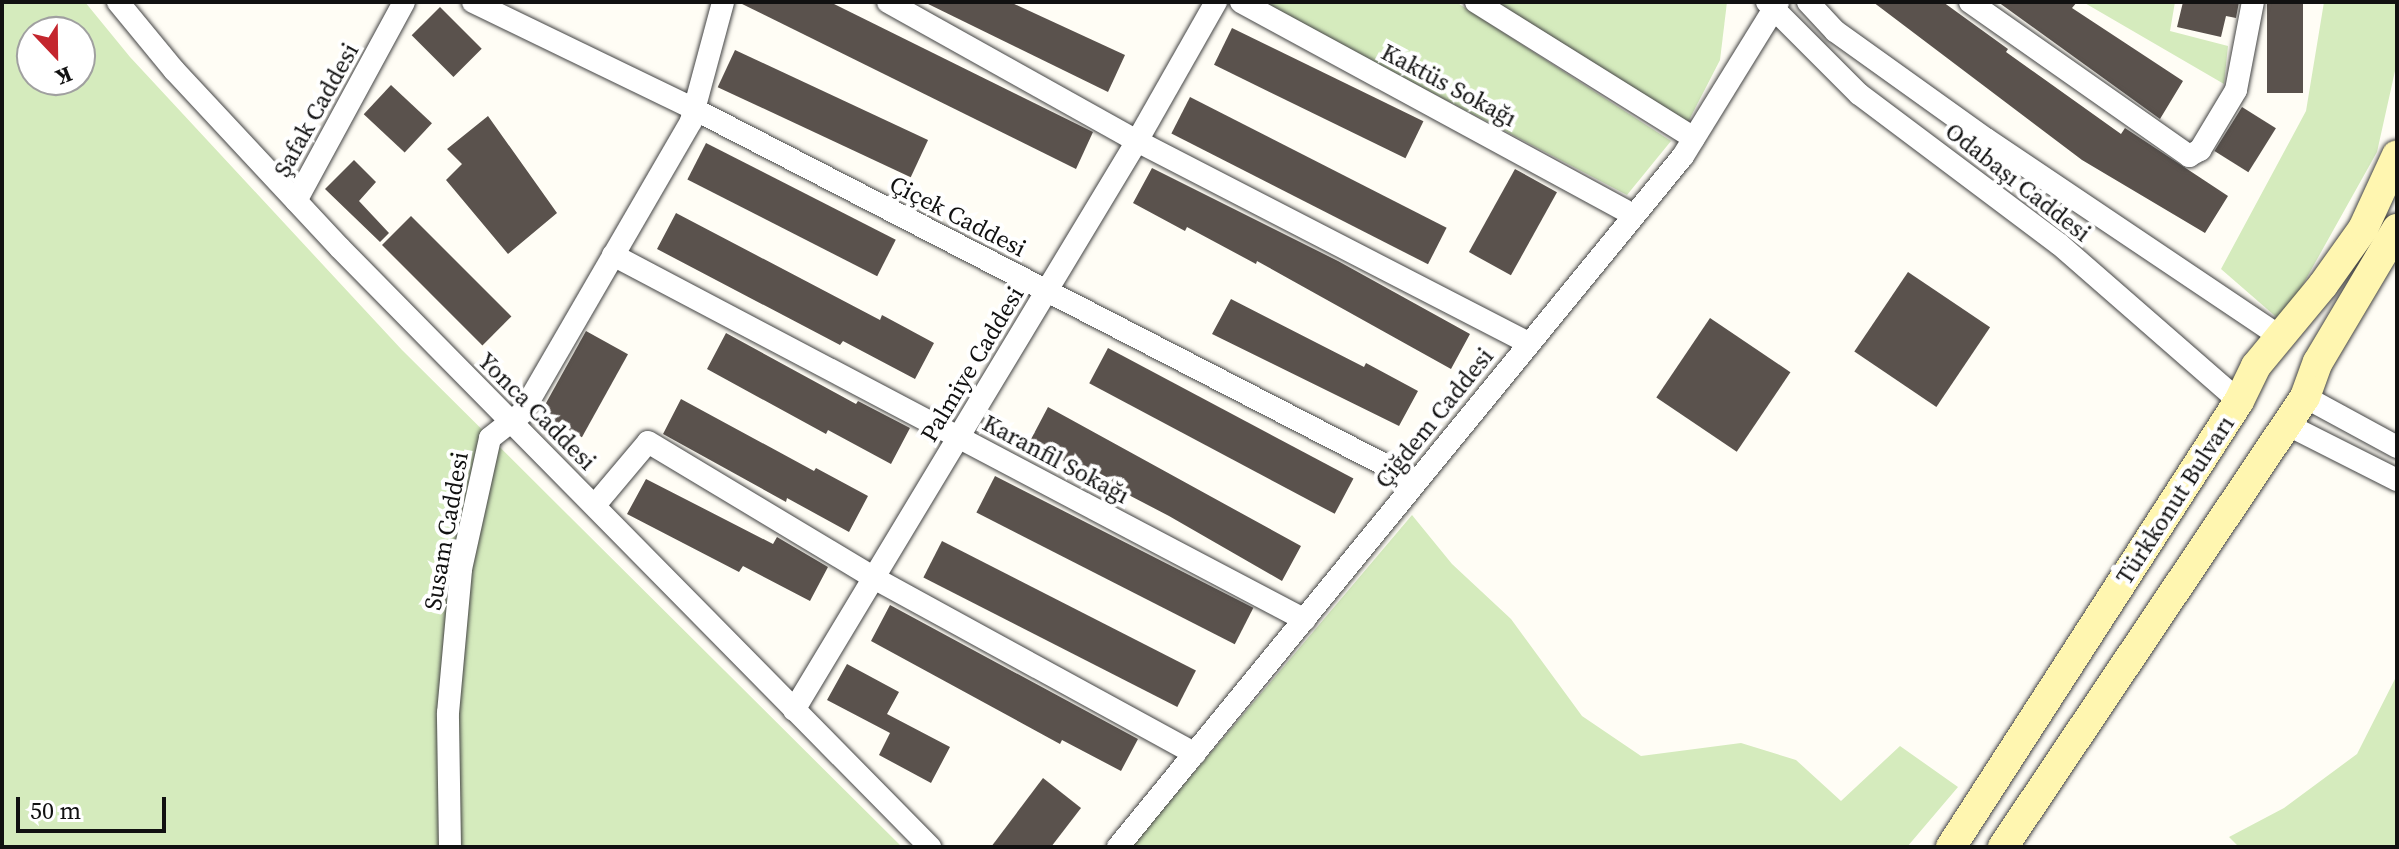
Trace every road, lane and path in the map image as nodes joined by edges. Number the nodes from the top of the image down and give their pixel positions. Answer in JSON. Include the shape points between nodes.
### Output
{"nodes":[{"id":1,"x":118,"y":2,"type":"edge"},
{"id":2,"x":404,"y":2,"type":"edge"},
{"id":3,"x":473,"y":2,"type":"edge"},
{"id":4,"x":723,"y":2,"type":"edge"},
{"id":5,"x":888,"y":2,"type":"edge"},
{"id":6,"x":1216,"y":2,"type":"edge"},
{"id":7,"x":1241,"y":2,"type":"edge"},
{"id":8,"x":1476,"y":2,"type":"edge"},
{"id":9,"x":1808,"y":2,"type":"edge"},
{"id":10,"x":1970,"y":2,"type":"edge"},
{"id":11,"x":2253,"y":2,"type":"edge"},
{"id":12,"x":1773,"y":5,"type":"edge"},
{"id":13,"x":1998,"y":11,"type":"edge"},
{"id":14,"x":694,"y":109,"type":"junction"},
{"id":15,"x":1694,"y":138,"type":"junction"},
{"id":16,"x":1137,"y":141,"type":"junction"},
{"id":17,"x":2397,"y":155,"type":"edge"},
{"id":18,"x":296,"y":201,"type":"junction"},
{"id":19,"x":1632,"y":214,"type":"junction"},
{"id":20,"x":2397,"y":229,"type":"edge"},
{"id":21,"x":613,"y":255,"type":"junction"},
{"id":22,"x":1047,"y":291,"type":"junction"},
{"id":23,"x":2279,"y":336,"type":"junction"},
{"id":24,"x":1528,"y":343,"type":"junction"},
{"id":25,"x":2318,"y":362,"type":"junction"},
{"id":26,"x":2305,"y":397,"type":"junction"},
{"id":27,"x":2239,"y":401,"type":"junction"},
{"id":28,"x":511,"y":422,"type":"junction"},
{"id":29,"x":2286,"y":424,"type":"junction"},
{"id":30,"x":959,"y":437,"type":"junction"},
{"id":31,"x":2397,"y":447,"type":"edge"},
{"id":32,"x":2397,"y":480,"type":"edge"},
{"id":33,"x":1416,"y":481,"type":"junction"},
{"id":34,"x":595,"y":505,"type":"junction"},
{"id":35,"x":874,"y":578,"type":"junction"},
{"id":36,"x":1305,"y":620,"type":"junction"},
{"id":37,"x":794,"y":710,"type":"junction"},
{"id":38,"x":1195,"y":754,"type":"junction"},
{"id":39,"x":450,"y":847,"type":"edge"},
{"id":40,"x":930,"y":847,"type":"edge"},
{"id":41,"x":1118,"y":847,"type":"edge"},
{"id":42,"x":1951,"y":847,"type":"edge"},
{"id":43,"x":2003,"y":847,"type":"edge"}],
"edges":[{"from":1,"to":18,"type":"street","name":"Yonca Caddesi"},
{"from":2,"to":18,"type":"street","name":"Şafak Caddesi"},
{"from":3,"to":14,"type":"street","name":"Çiçek Caddesi"},
{"from":4,"to":14,"type":"street","name":"Susam Caddesi"},
{"from":5,"to":16,"type":"street"},
{"from":6,"to":16,"type":"street","name":"Palmiye Caddesi"},
{"from":7,"to":19,"type":"street","name":"Kaktüs Sokağı"},
{"from":8,"to":15,"type":"street"},
{"from":9,"to":23,"type":"street","name":"Odabaşı Caddesi","via":[[1835,31],[1986,139]]},
{"from":10,"to":13,"type":"street"},
{"from":11,"to":13,"type":"street","via":[[2236,90],[2200,150],[2189,156]]},
{"from":12,"to":15,"type":"street","name":"Çiğdem Caddesi"},
{"from":12,"to":27,"type":"street","name":"Odabaşı Caddesi","via":[[1859,94],[2059,244]]},
{"from":14,"to":21,"type":"street","name":"Susam Caddesi"},
{"from":14,"to":22,"type":"street","name":"Çiçek Caddesi"},
{"from":15,"to":19,"type":"street","name":"Çiğdem Caddesi"},
{"from":16,"to":22,"type":"street","name":"Palmiye Caddesi"},
{"from":16,"to":24,"type":"street"},
{"from":17,"to":23,"type":"street","name":"Türkkonut Bulvarı","via":[[2363,229]]},
{"from":18,"to":28,"type":"street","name":"Yonca Caddesi"},
{"from":19,"to":24,"type":"street","name":"Çiğdem Caddesi"},
{"from":20,"to":25,"type":"street","name":"Türkkonut Bulvarı"},
{"from":21,"to":28,"type":"street","name":"Susam Caddesi","via":[[522,413]]},
{"from":21,"to":30,"type":"street","name":"Karanfil Sokağı"},
{"from":22,"to":30,"type":"street","name":"Palmiye Caddesi"},
{"from":22,"to":33,"type":"street","name":"Çiçek Caddesi"},
{"from":23,"to":25,"type":"street"},
{"from":23,"to":27,"type":"street","name":"Türkkonut Bulvarı"},
{"from":24,"to":33,"type":"street","name":"Çiğdem Caddesi"},
{"from":25,"to":26,"type":"street","name":"Türkkonut Bulvarı"},
{"from":26,"to":29,"type":"street","name":"Türkkonut Bulvarı"},
{"from":26,"to":31,"type":"street"},
{"from":27,"to":29,"type":"street"},
{"from":27,"to":42,"type":"street","name":"Türkkonut Bulvarı"},
{"from":28,"to":34,"type":"street","name":"Yonca Caddesi"},
{"from":28,"to":39,"type":"street","name":"Susam Caddesi","via":[[490,438],[461,569],[448,713]]},
{"from":29,"to":32,"type":"street"},
{"from":29,"to":43,"type":"street","name":"Türkkonut Bulvarı"},
{"from":30,"to":35,"type":"street","name":"Palmiye Caddesi"},
{"from":30,"to":36,"type":"street","name":"Karanfil Sokağı"},
{"from":33,"to":36,"type":"street","name":"Çiğdem Caddesi"},
{"from":34,"to":35,"type":"street","via":[[648,442]]},
{"from":34,"to":37,"type":"street","name":"Yonca Caddesi"},
{"from":35,"to":37,"type":"street","name":"Palmiye Caddesi"},
{"from":35,"to":38,"type":"street"},
{"from":36,"to":38,"type":"street","name":"Çiğdem Caddesi"},
{"from":37,"to":40,"type":"street","name":"Yonca Caddesi"},
{"from":38,"to":41,"type":"street","name":"Çiğdem Caddesi"}]}
